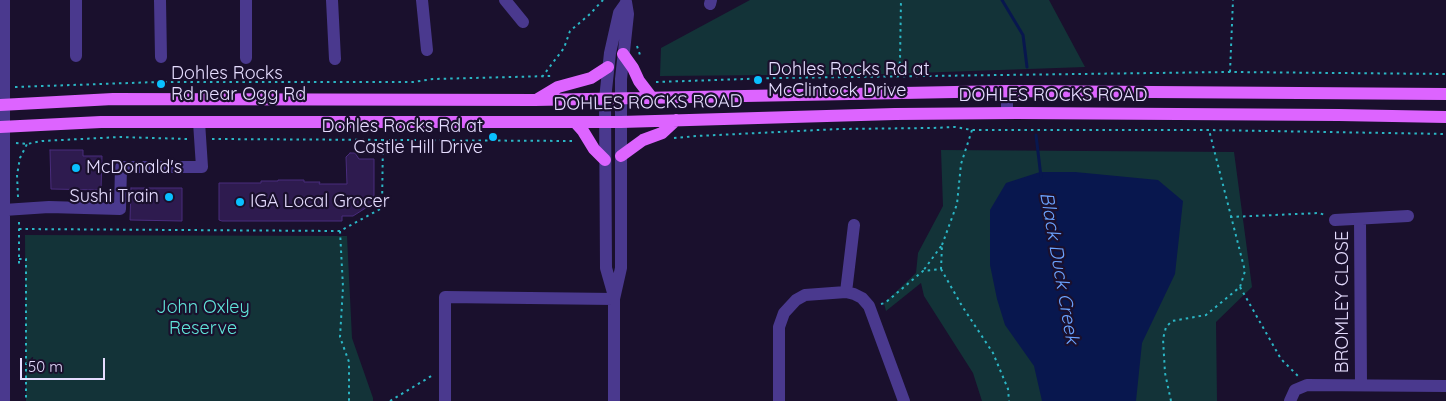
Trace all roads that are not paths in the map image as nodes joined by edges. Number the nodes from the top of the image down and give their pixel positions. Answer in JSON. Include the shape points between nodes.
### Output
{"nodes":[{"id":1,"x":4,"y":0,"type":"edge"},
{"id":2,"x":76,"y":0,"type":"edge"},
{"id":3,"x":160,"y":0,"type":"edge"},
{"id":4,"x":246,"y":0,"type":"edge"},
{"id":5,"x":332,"y":0,"type":"edge"},
{"id":6,"x":422,"y":0,"type":"edge"},
{"id":7,"x":505,"y":0,"type":"edge"},
{"id":8,"x":626,"y":1,"type":"edge"},
{"id":9,"x":523,"y":22,"type":"dead end"},
{"id":10,"x":427,"y":50,"type":"dead end"},
{"id":11,"x":623,"y":54,"type":"junction"},
{"id":12,"x":76,"y":56,"type":"dead end"},
{"id":13,"x":160,"y":57,"type":"dead end"},
{"id":14,"x":246,"y":58,"type":"dead end"},
{"id":15,"x":335,"y":58,"type":"dead end"},
{"id":16,"x":608,"y":67,"type":"junction"},
{"id":17,"x":1007,"y":91,"type":"junction"},
{"id":18,"x":1446,"y":94,"type":"edge"},
{"id":19,"x":621,"y":98,"type":"junction"},
{"id":20,"x":652,"y":98,"type":"junction"},
{"id":21,"x":605,"y":99,"type":"junction"},
{"id":22,"x":535,"y":100,"type":"junction"},
{"id":23,"x":2,"y":105,"type":"edge"},
{"id":24,"x":1008,"y":113,"type":"junction"},
{"id":25,"x":1446,"y":117,"type":"edge"},
{"id":26,"x":676,"y":120,"type":"junction"},
{"id":27,"x":199,"y":122,"type":"junction"},
{"id":28,"x":575,"y":122,"type":"junction"},
{"id":29,"x":605,"y":122,"type":"junction"},
{"id":30,"x":621,"y":122,"type":"junction"},
{"id":31,"x":2,"y":127,"type":"edge"},
{"id":32,"x":621,"y":156,"type":"junction"},
{"id":33,"x":605,"y":160,"type":"junction"},
{"id":34,"x":4,"y":210,"type":"junction"},
{"id":35,"x":1408,"y":216,"type":"dead end"},
{"id":36,"x":1360,"y":219,"type":"junction"},
{"id":37,"x":1334,"y":220,"type":"road end"},
{"id":38,"x":854,"y":225,"type":"dead end"},
{"id":39,"x":846,"y":292,"type":"junction"},
{"id":40,"x":614,"y":299,"type":"junction"},
{"id":41,"x":1361,"y":385,"type":"junction"},
{"id":42,"x":1446,"y":386,"type":"edge"},
{"id":43,"x":4,"y":401,"type":"edge"},
{"id":44,"x":445,"y":401,"type":"edge"},
{"id":45,"x":614,"y":401,"type":"edge"},
{"id":46,"x":779,"y":401,"type":"edge"},
{"id":47,"x":904,"y":401,"type":"edge"},
{"id":48,"x":1290,"y":401,"type":"edge"}],
"edges":[{"from":1,"to":23,"type":"street"},
{"from":2,"to":12,"type":"street"},
{"from":3,"to":13,"type":"street"},
{"from":4,"to":14,"type":"street"},
{"from":5,"to":15,"type":"street"},
{"from":6,"to":10,"type":"street"},
{"from":7,"to":9,"type":"street"},
{"from":8,"to":11,"type":"street","via":[[628,14]]},
{"from":8,"to":16,"type":"street","via":[[620,13]]},
{"from":11,"to":19,"type":"street"},
{"from":11,"to":20,"type":"main road"},
{"from":16,"to":21,"type":"street"},
{"from":16,"to":22,"type":"main road","via":[[591,78],[558,87]]},
{"from":17,"to":18,"type":"main road","name":"DOHLES ROCKS ROAD"},
{"from":17,"to":20,"type":"main road","name":"DOHLES ROCKS ROAD"},
{"from":17,"to":24,"type":"street"},
{"from":19,"to":20,"type":"main road","name":"DOHLES ROCKS ROAD"},
{"from":19,"to":21,"type":"main road","name":"DOHLES ROCKS ROAD"},
{"from":19,"to":30,"type":"street"},
{"from":21,"to":22,"type":"main road","name":"DOHLES ROCKS ROAD"},
{"from":21,"to":29,"type":"street"},
{"from":22,"to":23,"type":"main road","name":"DOHLES ROCKS ROAD","via":[[112,100]]},
{"from":23,"to":31,"type":"street"},
{"from":24,"to":25,"type":"main road","name":"DOHLES ROCKS ROAD"},
{"from":24,"to":26,"type":"main road","name":"DOHLES ROCKS ROAD"},
{"from":26,"to":30,"type":"main road","name":"DOHLES ROCKS ROAD"},
{"from":26,"to":32,"type":"main road","via":[[662,134],[636,143]]},
{"from":27,"to":28,"type":"main road","name":"DOHLES ROCKS ROAD"},
{"from":27,"to":31,"type":"main road","name":"DOHLES ROCKS ROAD"},
{"from":27,"to":34,"type":"street","via":[[202,167],[122,167],[120,209],[48,207]]},
{"from":28,"to":29,"type":"main road","name":"DOHLES ROCKS ROAD"},
{"from":28,"to":33,"type":"main road"},
{"from":29,"to":30,"type":"main road","name":"DOHLES ROCKS ROAD"},
{"from":29,"to":33,"type":"street"},
{"from":30,"to":32,"type":"street"},
{"from":31,"to":34,"type":"street"},
{"from":32,"to":40,"type":"street","via":[[621,268]]},
{"from":33,"to":40,"type":"street","via":[[606,268]]},
{"from":34,"to":43,"type":"street"},
{"from":35,"to":36,"type":"street","name":"BROMLEY CLOSE"},
{"from":36,"to":37,"type":"street","name":"BROMLEY CLOSE"},
{"from":36,"to":41,"type":"street","name":"BROMLEY CLOSE"},
{"from":38,"to":39,"type":"street"},
{"from":39,"to":46,"type":"street","via":[[805,295],[784,313],[779,327]]},
{"from":39,"to":47,"type":"street","via":[[862,298],[869,306]]},
{"from":40,"to":44,"type":"street","via":[[445,297]]},
{"from":40,"to":45,"type":"street"},
{"from":41,"to":42,"type":"street"},
{"from":41,"to":48,"type":"street","via":[[1307,385],[1295,390]]}]}
